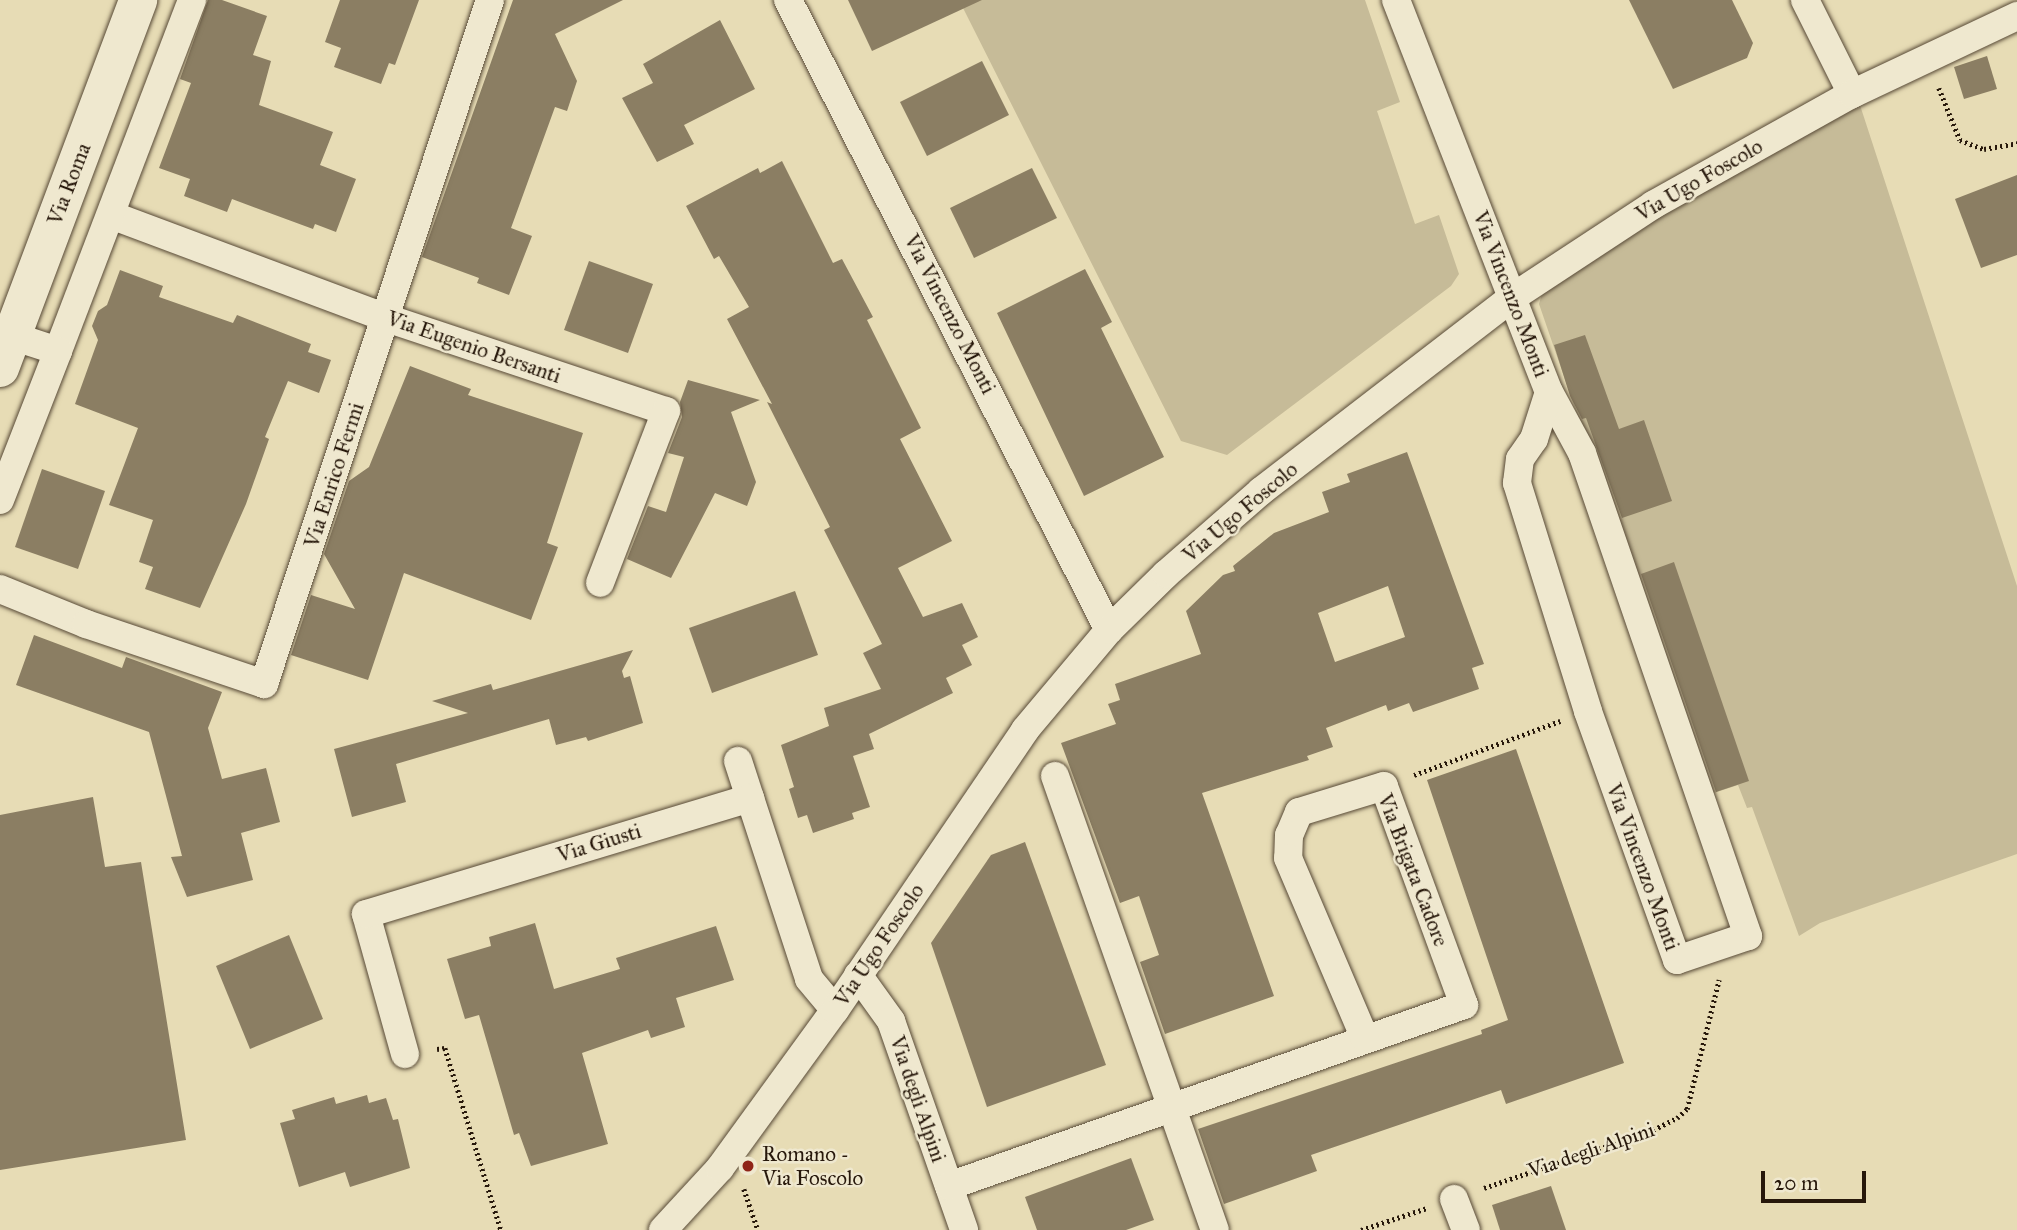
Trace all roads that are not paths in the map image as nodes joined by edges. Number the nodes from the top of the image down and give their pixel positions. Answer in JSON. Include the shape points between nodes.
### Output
{"nodes":[{"id":1,"x":138,"y":0,"type":"edge"},
{"id":2,"x":192,"y":0,"type":"edge"},
{"id":3,"x":490,"y":0,"type":"edge"},
{"id":4,"x":788,"y":0,"type":"edge"},
{"id":5,"x":1396,"y":0,"type":"edge"},
{"id":6,"x":1805,"y":0,"type":"edge"},
{"id":7,"x":2017,"y":16,"type":"edge"},
{"id":8,"x":1852,"y":94,"type":"junction"},
{"id":9,"x":111,"y":215,"type":"junction"},
{"id":10,"x":1513,"y":297,"type":"junction"},
{"id":11,"x":386,"y":317,"type":"junction"},
{"id":12,"x":58,"y":351,"type":"junction"},
{"id":13,"x":6,"y":352,"type":"edge"},
{"id":14,"x":1549,"y":392,"type":"junction"},
{"id":15,"x":1529,"y":446,"type":"junction"},
{"id":16,"x":1582,"y":453,"type":"junction"},
{"id":17,"x":0,"y":500,"type":"edge"},
{"id":18,"x":600,"y":583,"type":"dead end"},
{"id":19,"x":0,"y":589,"type":"edge"},
{"id":20,"x":1108,"y":630,"type":"junction"},
{"id":21,"x":738,"y":761,"type":"dead end"},
{"id":22,"x":1055,"y":776,"type":"dead end"},
{"id":23,"x":750,"y":798,"type":"junction"},
{"id":24,"x":858,"y":975,"type":"junction"},
{"id":25,"x":835,"y":1010,"type":"junction"},
{"id":26,"x":1364,"y":1036,"type":"junction"},
{"id":27,"x":405,"y":1054,"type":"road end"},
{"id":28,"x":1172,"y":1108,"type":"junction"},
{"id":29,"x":949,"y":1185,"type":"junction"},
{"id":30,"x":1454,"y":1199,"type":"road end"},
{"id":31,"x":663,"y":1230,"type":"edge"},
{"id":32,"x":964,"y":1230,"type":"edge"},
{"id":33,"x":1214,"y":1230,"type":"edge"},
{"id":34,"x":1465,"y":1230,"type":"edge"}],
"edges":[{"from":1,"to":13,"type":"main road","name":"Via Roma"},
{"from":2,"to":9,"type":"street"},
{"from":3,"to":11,"type":"street","name":"Via Enrico Fermi"},
{"from":4,"to":20,"type":"street","name":"Via Vincenzo Monti"},
{"from":5,"to":10,"type":"street","name":"Via Vincenzo Monti"},
{"from":6,"to":8,"type":"street"},
{"from":7,"to":8,"type":"street","name":"Via Ugo Foscolo"},
{"from":8,"to":10,"type":"street","name":"Via Ugo Foscolo","via":[[1689,183]]},
{"from":9,"to":11,"type":"street","name":"Via Eugenio Bersanti"},
{"from":9,"to":12,"type":"street"},
{"from":10,"to":14,"type":"street","name":"Via Vincenzo Monti"},
{"from":10,"to":20,"type":"street","name":"Via Ugo Foscolo","via":[[1261,491]]},
{"from":11,"to":18,"type":"street","name":"Via Eugenio Bersanti","via":[[666,411]]},
{"from":11,"to":19,"type":"street","name":"Via Enrico Fermi","via":[[264,684],[86,624]]},
{"from":12,"to":13,"type":"street"},
{"from":12,"to":17,"type":"street"},
{"from":14,"to":15,"type":"street","name":"Via Vincenzo Monti"},
{"from":14,"to":16,"type":"street","name":"Via Vincenzo Monti"},
{"from":15,"to":16,"type":"street","via":[[1567,444]]},
{"from":15,"to":16,"type":"street","name":"Via Vincenzo Monti","via":[[1520,458],[1517,483],[1588,711],[1677,960],[1748,936]]},
{"from":20,"to":24,"type":"street","name":"Via Ugo Foscolo","via":[[1025,730]]},
{"from":21,"to":23,"type":"street"},
{"from":22,"to":28,"type":"street"},
{"from":23,"to":25,"type":"street","via":[[809,979]]},
{"from":23,"to":27,"type":"street","name":"Via Giusti","via":[[366,914]]},
{"from":24,"to":25,"type":"street","name":"Via Ugo Foscolo"},
{"from":24,"to":29,"type":"street","name":"Via degli Alpini","via":[[891,1021]]},
{"from":25,"to":31,"type":"street","name":"Via Ugo Foscolo","via":[[720,1168]]},
{"from":26,"to":26,"type":"street","name":"Via Brigata Cadore","via":[[1464,1004],[1384,786],[1299,812],[1289,835],[1288,858]]},
{"from":26,"to":28,"type":"street","name":"Via Brigata Cadore"},
{"from":28,"to":29,"type":"street","name":"Via Brigata Cadore"},
{"from":28,"to":33,"type":"street"},
{"from":29,"to":32,"type":"street","name":"Via degli Alpini"},
{"from":30,"to":34,"type":"street"}]}
